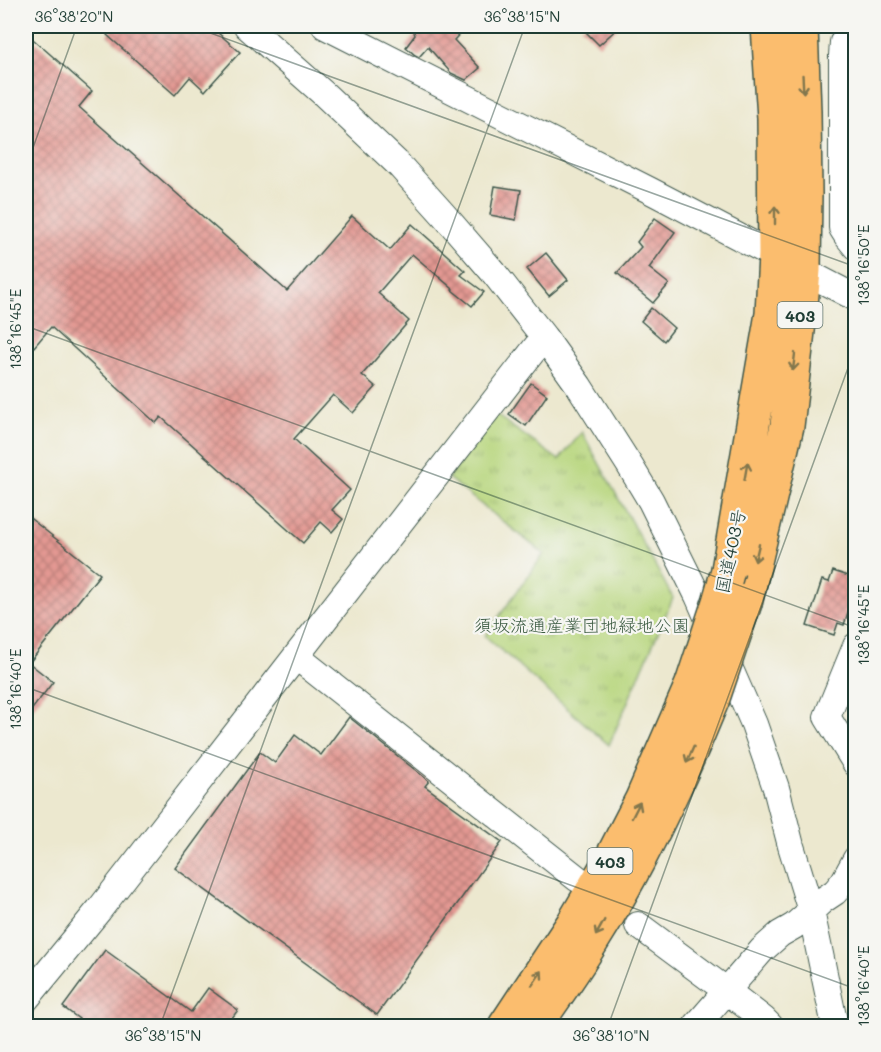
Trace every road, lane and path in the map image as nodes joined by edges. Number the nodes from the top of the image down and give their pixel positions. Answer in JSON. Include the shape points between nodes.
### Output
{"nodes":[{"id":1,"x":247,"y":26,"type":"edge"},
{"id":2,"x":326,"y":26,"type":"edge"},
{"id":3,"x":768,"y":26,"type":"edge"},
{"id":4,"x":801,"y":26,"type":"edge"},
{"id":5,"x":854,"y":26,"type":"edge"},
{"id":6,"x":848,"y":59,"type":"edge"},
{"id":7,"x":855,"y":247,"type":"edge"},
{"id":8,"x":775,"y":255,"type":"junction"},
{"id":9,"x":804,"y":270,"type":"junction"},
{"id":10,"x":855,"y":298,"type":"edge"},
{"id":11,"x":544,"y":338,"type":"junction"},
{"id":12,"x":855,"y":646,"type":"edge"},
{"id":13,"x":297,"y":657,"type":"junction"},
{"id":14,"x":702,"y":692,"type":"junction"},
{"id":15,"x":855,"y":764,"type":"edge"},
{"id":16,"x":855,"y":859,"type":"edge"},
{"id":17,"x":569,"y":871,"type":"dead end"},
{"id":18,"x":811,"y":912,"type":"junction"},
{"id":19,"x":638,"y":925,"type":"dead end"},
{"id":20,"x":727,"y":991,"type":"junction"},
{"id":21,"x":26,"y":999,"type":"edge"},
{"id":22,"x":505,"y":1026,"type":"edge"},
{"id":23,"x":535,"y":1026,"type":"edge"},
{"id":24,"x":696,"y":1026,"type":"edge"},
{"id":25,"x":770,"y":1026,"type":"edge"},
{"id":26,"x":835,"y":1026,"type":"edge"}],
"edges":[{"from":1,"to":11,"type":"street","via":[[398,164],[494,273]]},
{"from":2,"to":8,"type":"street"},
{"from":8,"to":3,"type":"highway","name":"国道403号","number":"403","one_way":true,"via":[[774,118]]},
{"from":4,"to":9,"type":"highway","name":"国道403号","number":"403","one_way":true},
{"from":5,"to":6,"type":"street","via":[[843,42]]},
{"from":6,"to":7,"type":"street","via":[[842,228]]},
{"from":8,"to":9,"type":"street"},
{"from":14,"to":8,"type":"highway","name":"国道403号","number":"403","one_way":true,"bridge":true,"via":[[710,629],[728,570],[772,314]]},
{"from":9,"to":10,"type":"street"},
{"from":9,"to":14,"type":"highway","name":"国道403号","number":"403","one_way":true,"bridge":true,"via":[[787,426],[746,600]]},
{"from":11,"to":13,"type":"street"},
{"from":11,"to":18,"type":"street","via":[[651,501],[698,596],[754,724]]},
{"from":12,"to":15,"type":"street","via":[[826,717]]},
{"from":13,"to":17,"type":"street"},
{"from":13,"to":21,"type":"street"},
{"from":22,"to":14,"type":"highway","name":"国道403号","number":"403","one_way":true,"via":[[610,861]]},
{"from":14,"to":23,"type":"highway","name":"国道403号","number":"403","one_way":true,"via":[[690,754],[655,829],[591,943]]},
{"from":16,"to":18,"type":"street","via":[[835,892]]},
{"from":18,"to":20,"type":"street","via":[[762,950]]},
{"from":18,"to":26,"type":"street"},
{"from":19,"to":20,"type":"street"},
{"from":20,"to":24,"type":"street"},
{"from":20,"to":25,"type":"street"}]}
